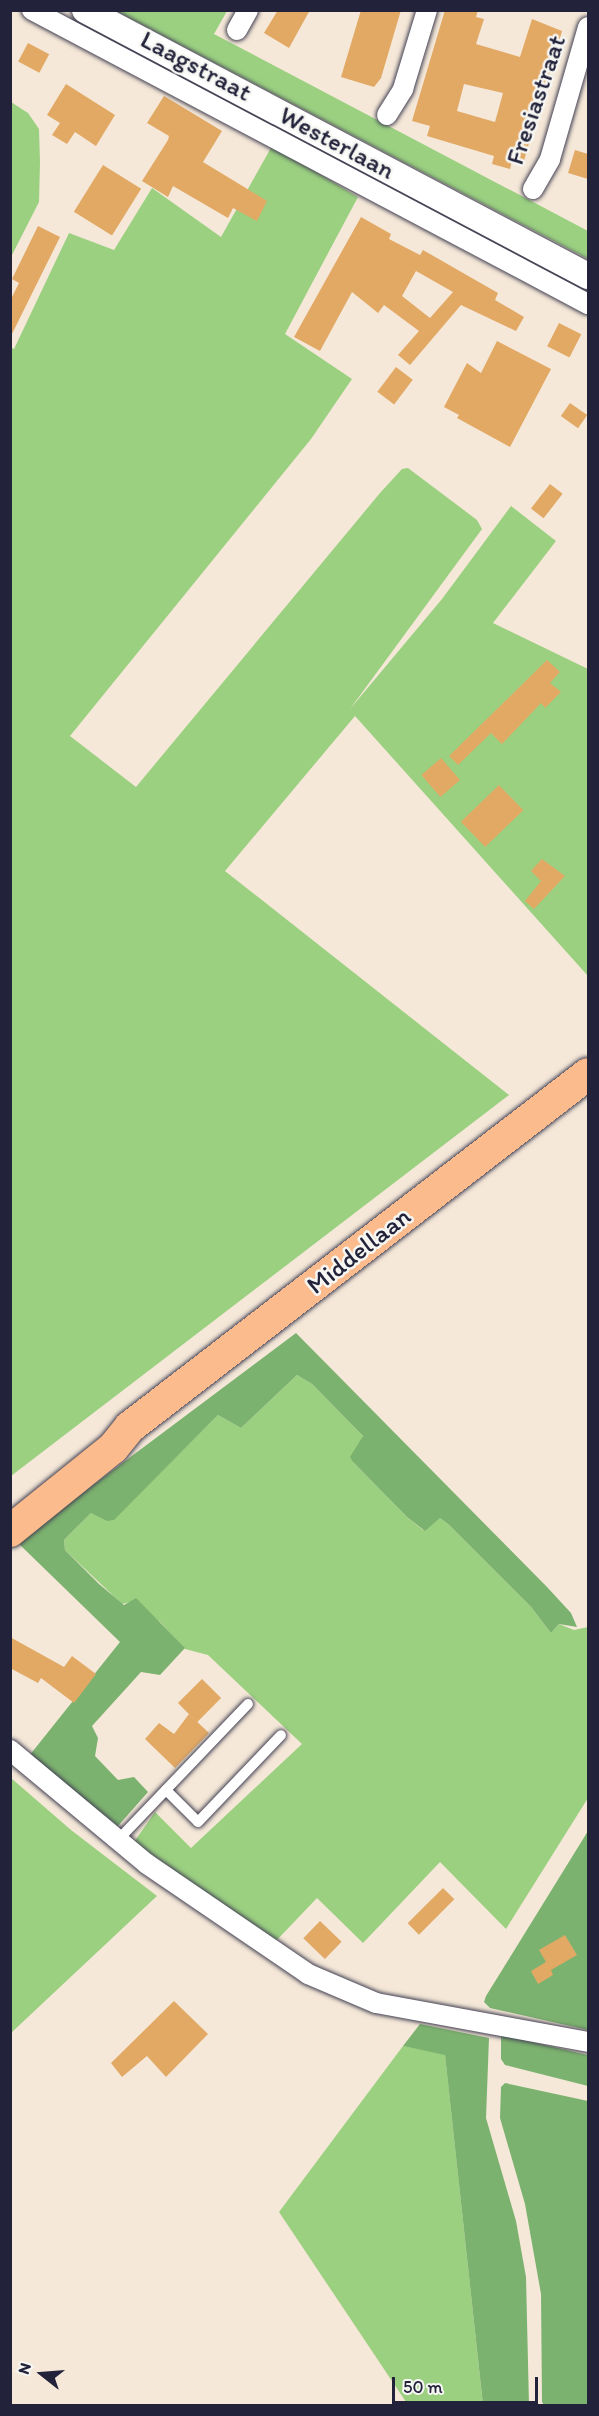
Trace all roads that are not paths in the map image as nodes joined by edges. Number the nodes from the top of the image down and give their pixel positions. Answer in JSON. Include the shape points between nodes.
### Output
{"nodes":[{"id":1,"x":32,"y":10,"type":"edge"},
{"id":2,"x":85,"y":10,"type":"edge"},
{"id":3,"x":248,"y":10,"type":"edge"},
{"id":4,"x":427,"y":10,"type":"edge"},
{"id":5,"x":588,"y":27,"type":"edge"},
{"id":6,"x":237,"y":30,"type":"dead end"},
{"id":7,"x":387,"y":115,"type":"dead end"},
{"id":8,"x":533,"y":189,"type":"dead end"},
{"id":9,"x":588,"y":276,"type":"edge"},
{"id":10,"x":588,"y":304,"type":"edge"},
{"id":11,"x":588,"y":1074,"type":"edge"},
{"id":12,"x":130,"y":1427,"type":"junction"},
{"id":13,"x":10,"y":1509,"type":"edge"},
{"id":14,"x":10,"y":1531,"type":"edge"},
{"id":15,"x":248,"y":1704,"type":"dead end"},
{"id":16,"x":281,"y":1735,"type":"dead end"},
{"id":17,"x":10,"y":1750,"type":"edge"},
{"id":18,"x":166,"y":1790,"type":"junction"},
{"id":19,"x":118,"y":1840,"type":"junction"},
{"id":20,"x":588,"y":2042,"type":"edge"}],
"edges":[{"from":1,"to":10,"type":"street","name":"Laagstraat"},
{"from":2,"to":9,"type":"street","name":"Westerlaan"},
{"from":3,"to":6,"type":"street"},
{"from":4,"to":7,"type":"street","via":[[403,89]]},
{"from":5,"to":8,"type":"street","name":"Fresiastraat","via":[[550,159]]},
{"from":11,"to":12,"type":"main road","name":"Middellaan"},
{"from":12,"to":13,"type":"main road","name":"Middellaan","via":[[104,1438]]},
{"from":12,"to":14,"type":"main road","name":"Middellaan","via":[[113,1448]]},
{"from":15,"to":18,"type":"lane"},
{"from":16,"to":18,"type":"lane","via":[[198,1822]]},
{"from":17,"to":19,"type":"street"},
{"from":18,"to":19,"type":"lane"},
{"from":19,"to":20,"type":"street","via":[[198,1900],[317,1978],[376,2003]]}]}
